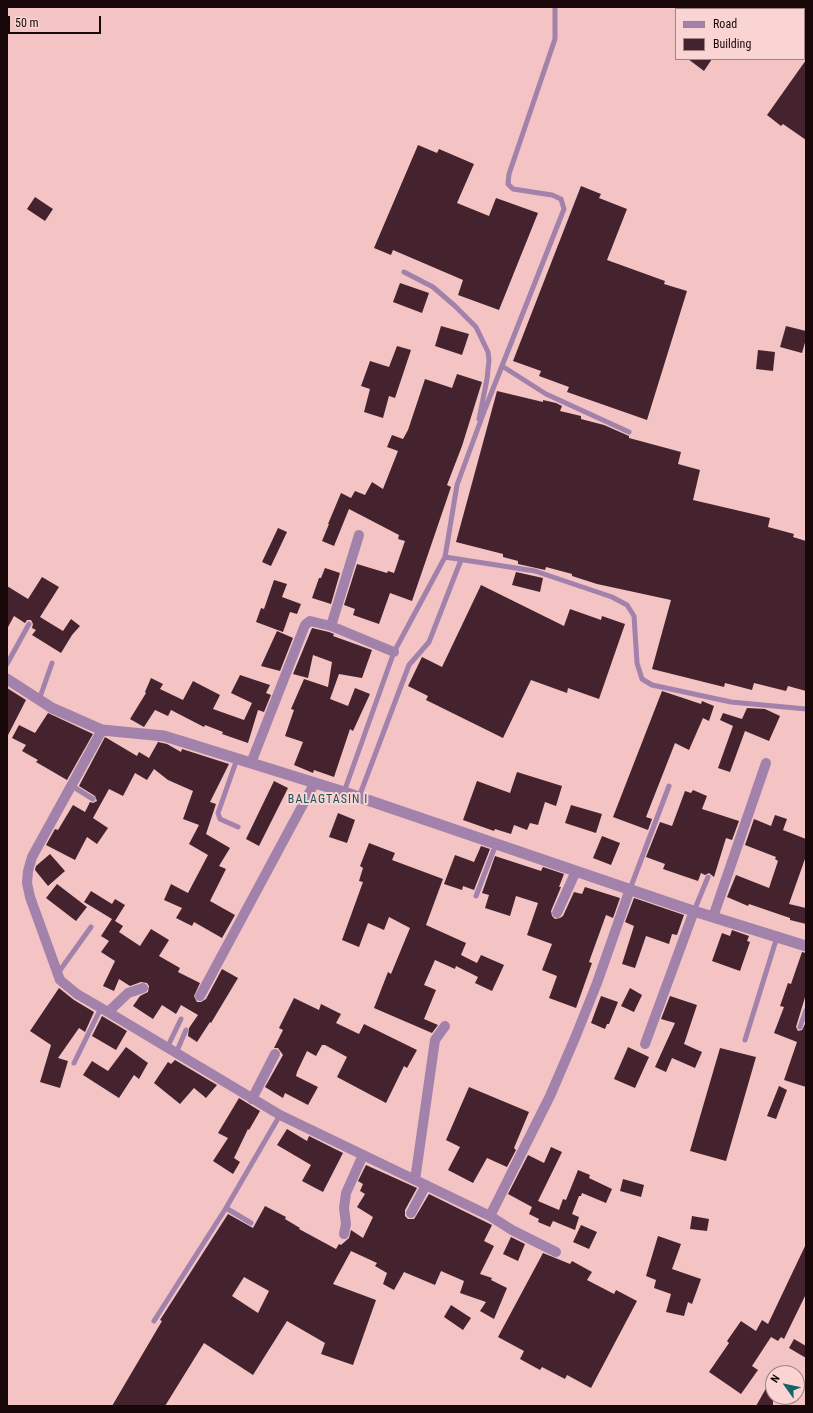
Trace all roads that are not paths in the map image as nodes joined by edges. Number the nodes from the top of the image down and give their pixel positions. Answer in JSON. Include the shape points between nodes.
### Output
{"nodes":[{"id":1,"x":556,"y":7,"type":"edge"},
{"id":2,"x":404,"y":272,"type":"dead end"},
{"id":3,"x":502,"y":366,"type":"junction"},
{"id":4,"x":477,"y":432,"type":"junction"},
{"id":5,"x":629,"y":432,"type":"dead end"},
{"id":6,"x":359,"y":535,"type":"dead end"},
{"id":7,"x":445,"y":557,"type":"junction"},
{"id":8,"x":461,"y":560,"type":"junction"},
{"id":9,"x":29,"y":624,"type":"dead end"},
{"id":10,"x":331,"y":626,"type":"junction"},
{"id":11,"x":394,"y":652,"type":"junction"},
{"id":12,"x":52,"y":663,"type":"dead end"},
{"id":13,"x":7,"y":664,"type":"edge"},
{"id":14,"x":7,"y":679,"type":"edge"},
{"id":15,"x":39,"y":700,"type":"junction"},
{"id":16,"x":806,"y":709,"type":"edge"},
{"id":17,"x":102,"y":730,"type":"junction"},
{"id":18,"x":237,"y":759,"type":"junction"},
{"id":19,"x":251,"y":763,"type":"junction"},
{"id":20,"x":766,"y":763,"type":"dead end"},
{"id":21,"x":314,"y":784,"type":"junction"},
{"id":22,"x":72,"y":786,"type":"junction"},
{"id":23,"x":669,"y":786,"type":"dead end"},
{"id":24,"x":344,"y":792,"type":"junction"},
{"id":25,"x":93,"y":798,"type":"dead end"},
{"id":26,"x":359,"y":798,"type":"junction"},
{"id":27,"x":238,"y":827,"type":"dead end"},
{"id":28,"x":496,"y":844,"type":"junction"},
{"id":29,"x":576,"y":871,"type":"junction"},
{"id":30,"x":708,"y":878,"type":"dead end"},
{"id":31,"x":630,"y":889,"type":"junction"},
{"id":32,"x":476,"y":896,"type":"dead end"},
{"id":33,"x":694,"y":911,"type":"junction"},
{"id":34,"x":557,"y":913,"type":"dead end"},
{"id":35,"x":713,"y":917,"type":"junction"},
{"id":36,"x":90,"y":927,"type":"dead end"},
{"id":37,"x":777,"y":938,"type":"junction"},
{"id":38,"x":806,"y":946,"type":"edge"},
{"id":39,"x":58,"y":974,"type":"junction"},
{"id":40,"x":143,"y":988,"type":"dead end"},
{"id":41,"x":200,"y":996,"type":"dead end"},
{"id":42,"x":104,"y":1010,"type":"junction"},
{"id":43,"x":806,"y":1010,"type":"edge"},
{"id":44,"x":181,"y":1019,"type":"dead end"},
{"id":45,"x":444,"y":1026,"type":"dead end"},
{"id":46,"x":800,"y":1027,"type":"dead end"},
{"id":47,"x":186,"y":1030,"type":"dead end"},
{"id":48,"x":745,"y":1040,"type":"dead end"},
{"id":49,"x":645,"y":1044,"type":"dead end"},
{"id":50,"x":171,"y":1051,"type":"junction"},
{"id":51,"x":274,"y":1054,"type":"dead end"},
{"id":52,"x":74,"y":1063,"type":"dead end"},
{"id":53,"x":252,"y":1099,"type":"junction"},
{"id":54,"x":280,"y":1115,"type":"junction"},
{"id":55,"x":363,"y":1155,"type":"junction"},
{"id":56,"x":415,"y":1180,"type":"junction"},
{"id":57,"x":426,"y":1185,"type":"junction"},
{"id":58,"x":226,"y":1208,"type":"junction"},
{"id":59,"x":411,"y":1213,"type":"dead end"},
{"id":60,"x":490,"y":1216,"type":"junction"},
{"id":61,"x":252,"y":1223,"type":"dead end"},
{"id":62,"x":344,"y":1234,"type":"dead end"},
{"id":63,"x":556,"y":1252,"type":"dead end"},
{"id":64,"x":154,"y":1321,"type":"dead end"}],
"edges":[{"from":1,"to":3,"type":"lane","via":[[555,39],[509,174],[508,184],[513,189],[552,194],[561,199],[564,209]]},
{"from":2,"to":4,"type":"lane","via":[[432,287],[455,306],[476,327],[488,352],[487,379]]},
{"from":3,"to":4,"type":"lane"},
{"from":3,"to":5,"type":"lane","via":[[546,394]]},
{"from":4,"to":7,"type":"lane","via":[[457,485]]},
{"from":6,"to":10,"type":"street"},
{"from":7,"to":8,"type":"lane"},
{"from":7,"to":11,"type":"lane"},
{"from":8,"to":16,"type":"lane","via":[[534,571],[612,597],[627,605],[634,616],[637,663],[642,679],[652,685],[731,702]]},
{"from":8,"to":26,"type":"lane","via":[[429,642],[409,665]]},
{"from":9,"to":13,"type":"lane"},
{"from":10,"to":11,"type":"street"},
{"from":10,"to":19,"type":"street","via":[[310,621],[305,625]]},
{"from":11,"to":24,"type":"lane"},
{"from":12,"to":15,"type":"lane"},
{"from":14,"to":15,"type":"street"},
{"from":15,"to":17,"type":"street"},
{"from":17,"to":18,"type":"street","via":[[164,736]]},
{"from":17,"to":22,"type":"street"},
{"from":18,"to":19,"type":"street"},
{"from":18,"to":27,"type":"lane","via":[[218,813],[220,818]]},
{"from":19,"to":21,"type":"street"},
{"from":20,"to":35,"type":"street"},
{"from":21,"to":24,"type":"street"},
{"from":21,"to":41,"type":"street"},
{"from":22,"to":25,"type":"lane"},
{"from":22,"to":39,"type":"street","via":[[32,857],[27,883]]},
{"from":23,"to":31,"type":"lane"},
{"from":24,"to":26,"type":"street"},
{"from":26,"to":28,"type":"street"},
{"from":28,"to":29,"type":"street"},
{"from":28,"to":32,"type":"lane"},
{"from":29,"to":31,"type":"street"},
{"from":29,"to":34,"type":"street"},
{"from":30,"to":33,"type":"lane"},
{"from":31,"to":33,"type":"street"},
{"from":31,"to":60,"type":"street","via":[[575,1038],[550,1096]]},
{"from":33,"to":35,"type":"street"},
{"from":33,"to":49,"type":"street"},
{"from":35,"to":37,"type":"street"},
{"from":36,"to":39,"type":"lane"},
{"from":37,"to":38,"type":"street"},
{"from":37,"to":48,"type":"lane"},
{"from":39,"to":42,"type":"street","via":[[66,986]]},
{"from":40,"to":42,"type":"street","via":[[128,993]]},
{"from":42,"to":50,"type":"street"},
{"from":42,"to":52,"type":"lane"},
{"from":43,"to":46,"type":"lane"},
{"from":44,"to":50,"type":"lane"},
{"from":45,"to":56,"type":"street","via":[[434,1044]]},
{"from":47,"to":50,"type":"lane"},
{"from":50,"to":53,"type":"street"},
{"from":51,"to":53,"type":"street"},
{"from":53,"to":54,"type":"street"},
{"from":54,"to":55,"type":"street"},
{"from":54,"to":58,"type":"lane"},
{"from":55,"to":56,"type":"street"},
{"from":55,"to":62,"type":"street","via":[[346,1193]]},
{"from":56,"to":57,"type":"street"},
{"from":57,"to":59,"type":"street"},
{"from":57,"to":60,"type":"street"},
{"from":58,"to":61,"type":"lane"},
{"from":58,"to":64,"type":"lane"},
{"from":60,"to":63,"type":"street"}]}
